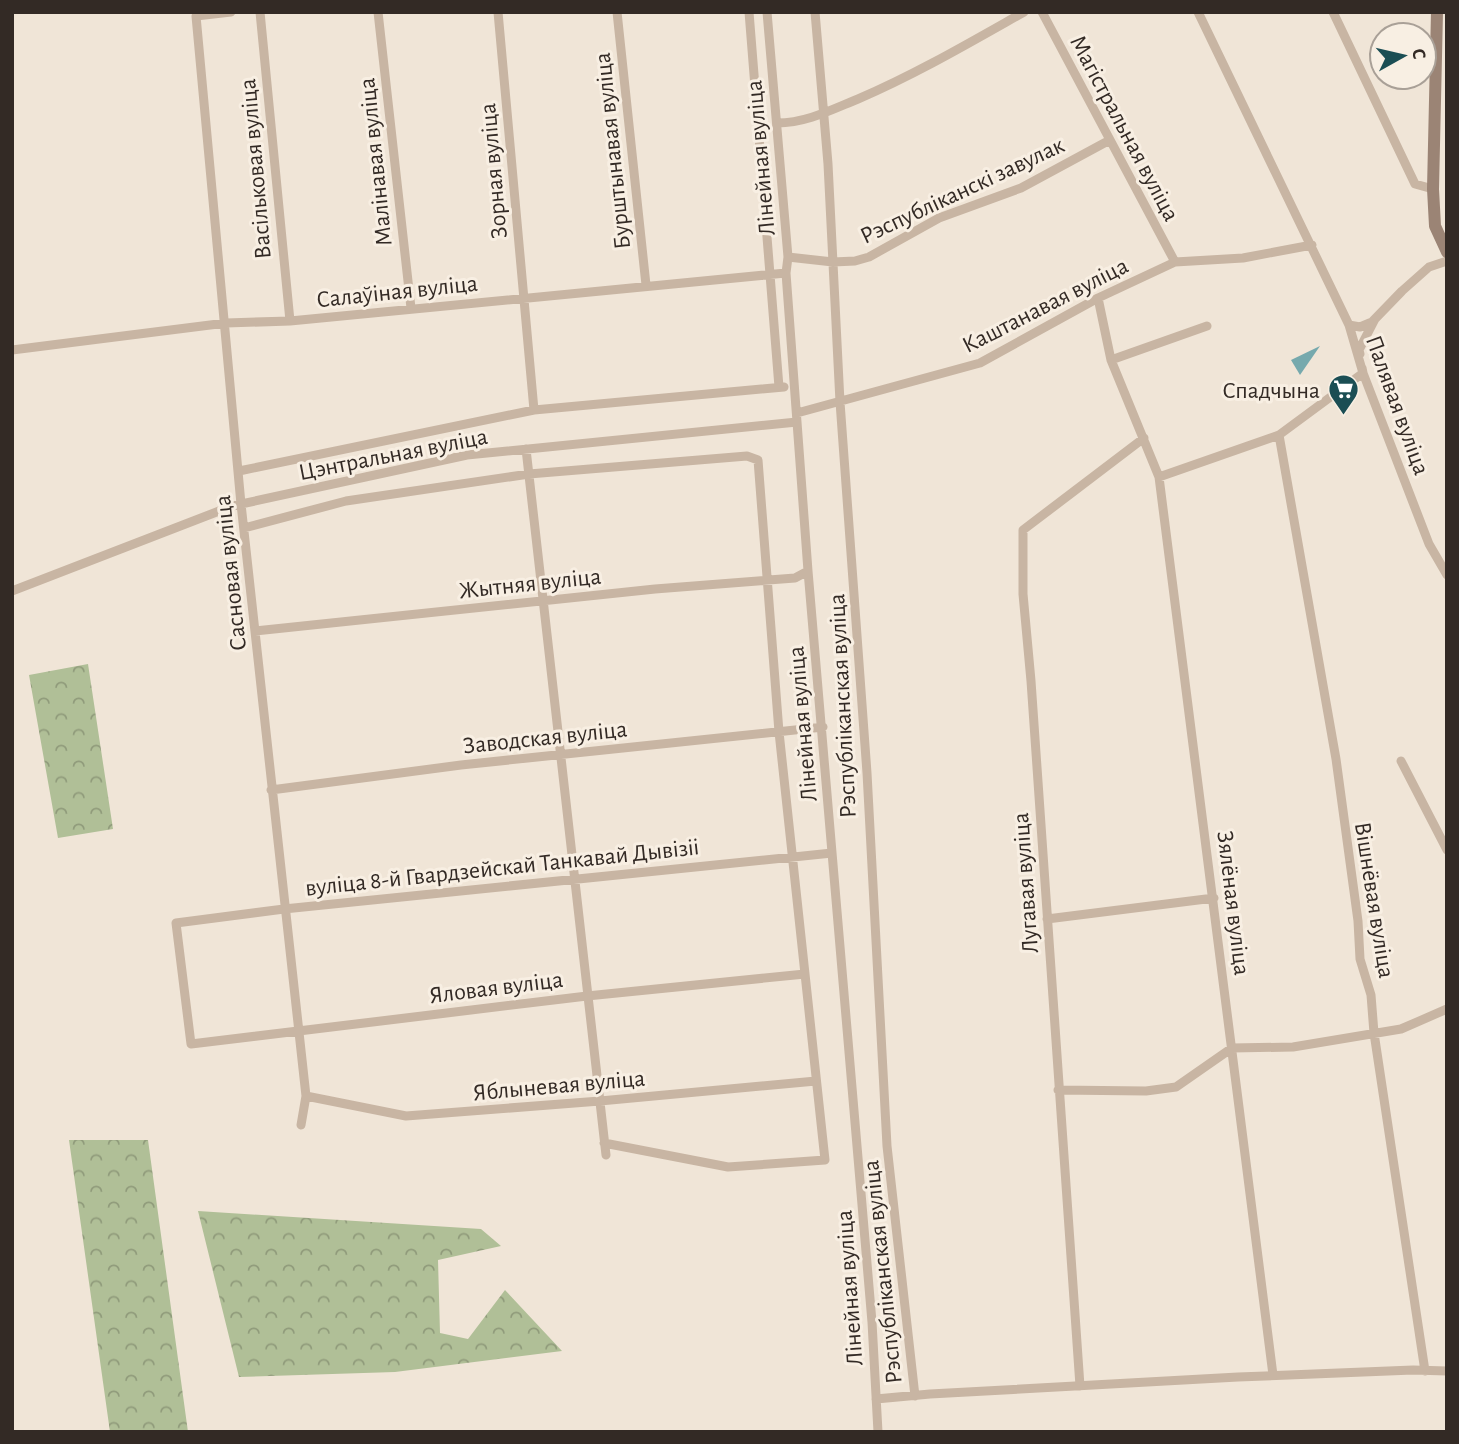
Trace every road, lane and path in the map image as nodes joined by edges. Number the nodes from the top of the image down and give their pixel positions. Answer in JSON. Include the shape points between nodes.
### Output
{"nodes":[{"id":1,"x":232,"y":12,"type":"edge"},
{"id":2,"x":260,"y":12,"type":"edge"},
{"id":3,"x":378,"y":12,"type":"edge"},
{"id":4,"x":498,"y":12,"type":"edge"},
{"id":5,"x":617,"y":12,"type":"edge"},
{"id":6,"x":749,"y":12,"type":"edge"},
{"id":7,"x":767,"y":12,"type":"edge"},
{"id":8,"x":815,"y":12,"type":"edge"},
{"id":9,"x":1024,"y":12,"type":"edge"},
{"id":10,"x":1042,"y":12,"type":"edge"},
{"id":11,"x":1198,"y":12,"type":"edge"},
{"id":12,"x":1333,"y":12,"type":"edge"},
{"id":13,"x":1437,"y":12,"type":"edge"},
{"id":14,"x":822,"y":114,"type":"junction"},
{"id":15,"x":777,"y":123,"type":"junction"},
{"id":16,"x":1108,"y":141,"type":"junction"},
{"id":17,"x":1433,"y":189,"type":"junction"},
{"id":18,"x":1312,"y":245,"type":"junction"},
{"id":19,"x":1447,"y":252,"type":"edge"},
{"id":20,"x":788,"y":257,"type":"junction"},
{"id":21,"x":1447,"y":261,"type":"edge"},
{"id":22,"x":833,"y":262,"type":"junction"},
{"id":23,"x":1175,"y":262,"type":"junction"},
{"id":24,"x":769,"y":273,"type":"junction"},
{"id":25,"x":786,"y":273,"type":"junction"},
{"id":26,"x":646,"y":285,"type":"junction"},
{"id":27,"x":523,"y":297,"type":"junction"},
{"id":28,"x":1098,"y":298,"type":"junction"},
{"id":29,"x":411,"y":308,"type":"junction"},
{"id":30,"x":1375,"y":319,"type":"junction"},
{"id":31,"x":290,"y":321,"type":"junction"},
{"id":32,"x":226,"y":323,"type":"junction"},
{"id":33,"x":1349,"y":325,"type":"junction"},
{"id":34,"x":1207,"y":326,"type":"dead end"},
{"id":35,"x":12,"y":350,"type":"edge"},
{"id":36,"x":1111,"y":360,"type":"junction"},
{"id":37,"x":1363,"y":373,"type":"junction"},
{"id":38,"x":781,"y":387,"type":"joint"},
{"id":39,"x":840,"y":402,"type":"junction"},
{"id":40,"x":534,"y":410,"type":"junction"},
{"id":41,"x":797,"y":417,"type":"junction"},
{"id":42,"x":1279,"y":435,"type":"junction"},
{"id":43,"x":1144,"y":438,"type":"junction"},
{"id":44,"x":526,"y":449,"type":"junction"},
{"id":45,"x":239,"y":471,"type":"junction"},
{"id":46,"x":529,"y":474,"type":"junction"},
{"id":47,"x":1159,"y":477,"type":"junction"},
{"id":48,"x":241,"y":504,"type":"junction"},
{"id":49,"x":244,"y":528,"type":"junction"},
{"id":50,"x":808,"y":571,"type":"junction"},
{"id":51,"x":1447,"y":575,"type":"edge"},
{"id":52,"x":767,"y":580,"type":"junction"},
{"id":53,"x":12,"y":591,"type":"edge"},
{"id":54,"x":543,"y":601,"type":"junction"},
{"id":55,"x":255,"y":631,"type":"junction"},
{"id":56,"x":822,"y":727,"type":"junction"},
{"id":57,"x":779,"y":732,"type":"junction"},
{"id":58,"x":561,"y":755,"type":"junction"},
{"id":59,"x":1401,"y":761,"type":"dead end"},
{"id":60,"x":271,"y":790,"type":"junction"},
{"id":61,"x":1447,"y":850,"type":"edge"},
{"id":62,"x":831,"y":853,"type":"junction"},
{"id":63,"x":792,"y":856,"type":"junction"},
{"id":64,"x":575,"y":879,"type":"junction"},
{"id":65,"x":1214,"y":898,"type":"junction"},
{"id":66,"x":284,"y":909,"type":"junction"},
{"id":67,"x":1047,"y":919,"type":"junction"},
{"id":68,"x":805,"y":974,"type":"junction"},
{"id":69,"x":587,"y":996,"type":"junction"},
{"id":70,"x":1447,"y":1009,"type":"edge"},
{"id":71,"x":298,"y":1030,"type":"junction"},
{"id":72,"x":1374,"y":1033,"type":"junction"},
{"id":73,"x":191,"y":1044,"type":"joint"},
{"id":74,"x":1232,"y":1048,"type":"junction"},
{"id":75,"x":816,"y":1081,"type":"junction"},
{"id":76,"x":1059,"y":1090,"type":"junction"},
{"id":77,"x":306,"y":1096,"type":"junction"},
{"id":78,"x":600,"y":1101,"type":"junction"},
{"id":79,"x":301,"y":1125,"type":"dead end"},
{"id":80,"x":604,"y":1143,"type":"junction"},
{"id":81,"x":606,"y":1155,"type":"dead end"},
{"id":82,"x":1425,"y":1371,"type":"junction"},
{"id":83,"x":1447,"y":1371,"type":"edge"},
{"id":84,"x":1273,"y":1375,"type":"junction"},
{"id":85,"x":1080,"y":1385,"type":"junction"},
{"id":86,"x":915,"y":1396,"type":"junction"},
{"id":87,"x":876,"y":1399,"type":"junction"},
{"id":88,"x":878,"y":1432,"type":"edge"}],
"edges":[{"from":1,"to":32,"type":"street","name":"Сасновая вуліца","via":[[196,16]]},
{"from":2,"to":31,"type":"street","name":"Васільковая вуліца"},
{"from":3,"to":29,"type":"street","name":"Малінавая вуліца"},
{"from":4,"to":27,"type":"street","name":"Зорная вуліца"},
{"from":5,"to":26,"type":"street","name":"Бурштынавая вуліца"},
{"from":6,"to":24,"type":"street","name":"Лінейная вуліца"},
{"from":7,"to":15,"type":"street","name":"Лінейная вуліца"},
{"from":8,"to":14,"type":"street","name":"Рэспубліканская вуліца"},
{"from":9,"to":14,"type":"street","via":[[911,76]]},
{"from":10,"to":16,"type":"street","name":"Магістральная вуліца"},
{"from":11,"to":18,"type":"street","name":"Палявая вуліца"},
{"from":12,"to":17,"type":"street","via":[[1415,184]]},
{"from":13,"to":17,"type":"main road"},
{"from":14,"to":15,"type":"street","via":[[796,123]]},
{"from":14,"to":22,"type":"street","name":"Рэспубліканская вуліца"},
{"from":15,"to":20,"type":"street","name":"Лінейная вуліца"},
{"from":16,"to":22,"type":"street","name":"Рэспубліканскі завулак","via":[[1021,188],[939,218],[869,257]]},
{"from":16,"to":23,"type":"street","name":"Магістральная вуліца"},
{"from":17,"to":19,"type":"main road","via":[[1435,226]]},
{"from":18,"to":23,"type":"street","name":"Каштанавая вуліца","via":[[1242,258]]},
{"from":18,"to":33,"type":"street","name":"Палявая вуліца"},
{"from":20,"to":22,"type":"street","name":"Рэспубліканскі завулак"},
{"from":20,"to":25,"type":"street","name":"Лінейная вуліца"},
{"from":21,"to":30,"type":"street","via":[[1429,267]]},
{"from":22,"to":39,"type":"street","name":"Рэспубліканская вуліца"},
{"from":23,"to":28,"type":"street","name":"Каштанавая вуліца"},
{"from":24,"to":25,"type":"street","name":"Салаўіная вуліца"},
{"from":24,"to":26,"type":"street","name":"Салаўіная вуліца"},
{"from":24,"to":38,"type":"street","name":"Лінейная вуліца"},
{"from":25,"to":41,"type":"street","name":"Лінейная вуліца"},
{"from":26,"to":27,"type":"street","name":"Салаўіная вуліца"},
{"from":27,"to":29,"type":"street","name":"Салаўіная вуліца"},
{"from":27,"to":40,"type":"street","name":"Зорная вуліца"},
{"from":28,"to":36,"type":"street","name":"Зялёная вуліца"},
{"from":28,"to":39,"type":"street","name":"Каштанавая вуліца","via":[[980,363]]},
{"from":29,"to":31,"type":"street","name":"Салаўіная вуліца"},
{"from":30,"to":33,"type":"street","via":[[1360,327]]},
{"from":30,"to":37,"type":"street","via":[[1359,350]]},
{"from":31,"to":32,"type":"street","name":"Салаўіная вуліца"},
{"from":32,"to":35,"type":"street","name":"Салаўіная вуліца"},
{"from":32,"to":45,"type":"street","name":"Сасновая вуліца"},
{"from":33,"to":37,"type":"street","name":"Палявая вуліца"},
{"from":34,"to":36,"type":"street"},
{"from":36,"to":43,"type":"street","name":"Зялёная вуліца"},
{"from":37,"to":42,"type":"street"},
{"from":37,"to":51,"type":"street","name":"Палявая вуліца","via":[[1429,544]]},
{"from":38,"to":40,"type":"street","name":"Цэнтральная вуліца"},
{"from":39,"to":41,"type":"street","name":"Каштанавая вуліца"},
{"from":39,"to":86,"type":"street","name":"Рэспубліканская вуліца","via":[[867,773],[887,1146]]},
{"from":40,"to":45,"type":"street","name":"Цэнтральная вуліца"},
{"from":41,"to":44,"type":"street","name":"Цэнтральная вуліца"},
{"from":41,"to":50,"type":"street","name":"Лінейная вуліца"},
{"from":42,"to":47,"type":"street"},
{"from":42,"to":72,"type":"street","name":"Вішнёвая вуліца","via":[[1336,759],[1360,959],[1371,995]]},
{"from":43,"to":47,"type":"street","name":"Зялёная вуліца"},
{"from":43,"to":67,"type":"street","name":"Лугавая вуліца","via":[[1023,530],[1023,594]]},
{"from":44,"to":46,"type":"street"},
{"from":44,"to":48,"type":"street","name":"Цэнтральная вуліца","via":[[467,455]]},
{"from":45,"to":48,"type":"street","name":"Сасновая вуліца"},
{"from":46,"to":49,"type":"street","via":[[346,501]]},
{"from":46,"to":52,"type":"street","via":[[747,456],[758,460]]},
{"from":46,"to":54,"type":"street"},
{"from":47,"to":65,"type":"street","name":"Зялёная вуліца"},
{"from":48,"to":49,"type":"street","name":"Сасновая вуліца"},
{"from":48,"to":53,"type":"street","name":"Цэнтральная вуліца"},
{"from":49,"to":55,"type":"street","name":"Сасновая вуліца"},
{"from":50,"to":52,"type":"street","name":"Жытняя вуліца","via":[[795,578]]},
{"from":50,"to":56,"type":"street","name":"Лінейная вуліца"},
{"from":52,"to":54,"type":"street","name":"Жытняя вуліца"},
{"from":52,"to":57,"type":"street"},
{"from":54,"to":55,"type":"street","name":"Жытняя вуліца"},
{"from":54,"to":58,"type":"street"},
{"from":55,"to":60,"type":"street","name":"Сасновая вуліца"},
{"from":56,"to":57,"type":"street","name":"Заводская вуліца"},
{"from":56,"to":62,"type":"street","name":"Лінейная вуліца"},
{"from":57,"to":58,"type":"street","name":"Заводская вуліца"},
{"from":57,"to":63,"type":"street"},
{"from":58,"to":60,"type":"street","name":"Заводская вуліца"},
{"from":58,"to":64,"type":"street"},
{"from":59,"to":61,"type":"street"},
{"from":60,"to":66,"type":"street","name":"Сасновая вуліца"},
{"from":62,"to":63,"type":"street","name":"вуліца 8-й Гвардзейскай Танкавай Дывізіі"},
{"from":62,"to":87,"type":"street","name":"Лінейная вуліца"},
{"from":63,"to":64,"type":"street","name":"вуліца 8-й Гвардзейскай Танкавай Дывізіі"},
{"from":63,"to":68,"type":"street"},
{"from":64,"to":66,"type":"street","name":"вуліца 8-й Гвардзейскай Танкавай Дывізіі"},
{"from":64,"to":69,"type":"street"},
{"from":65,"to":67,"type":"street"},
{"from":65,"to":74,"type":"street","name":"Зялёная вуліца"},
{"from":66,"to":71,"type":"street","name":"Сасновая вуліца"},
{"from":66,"to":73,"type":"street","name":"вуліца 8-й Гвардзейскай Танкавай Дывізіі","via":[[176,923]]},
{"from":67,"to":76,"type":"street","name":"Лугавая вуліца"},
{"from":68,"to":69,"type":"street","name":"Яловая вуліца"},
{"from":68,"to":75,"type":"street"},
{"from":69,"to":71,"type":"street","name":"Яловая вуліца"},
{"from":69,"to":78,"type":"street"},
{"from":70,"to":72,"type":"street","via":[[1401,1029]]},
{"from":71,"to":73,"type":"street","name":"Яловая вуліца"},
{"from":71,"to":77,"type":"street","name":"Сасновая вуліца"},
{"from":72,"to":74,"type":"street","via":[[1293,1046]]},
{"from":72,"to":82,"type":"street","name":"Вішнёвая вуліца"},
{"from":74,"to":76,"type":"street","via":[[1176,1087]]},
{"from":74,"to":84,"type":"street","name":"Зялёная вуліца"},
{"from":75,"to":78,"type":"street","name":"Яблыневая вуліца"},
{"from":75,"to":80,"type":"street","via":[[825,1160],[728,1167]]},
{"from":76,"to":85,"type":"street","name":"Лугавая вуліца"},
{"from":77,"to":78,"type":"street","name":"Яблыневая вуліца","via":[[406,1116]]},
{"from":77,"to":79,"type":"street","name":"Сасновая вуліца"},
{"from":78,"to":80,"type":"street"},
{"from":80,"to":81,"type":"street"},
{"from":82,"to":83,"type":"street"},
{"from":82,"to":84,"type":"street"},
{"from":84,"to":85,"type":"street"},
{"from":85,"to":86,"type":"street"},
{"from":86,"to":87,"type":"street"},
{"from":87,"to":88,"type":"street","name":"Лінейная вуліца"}]}
